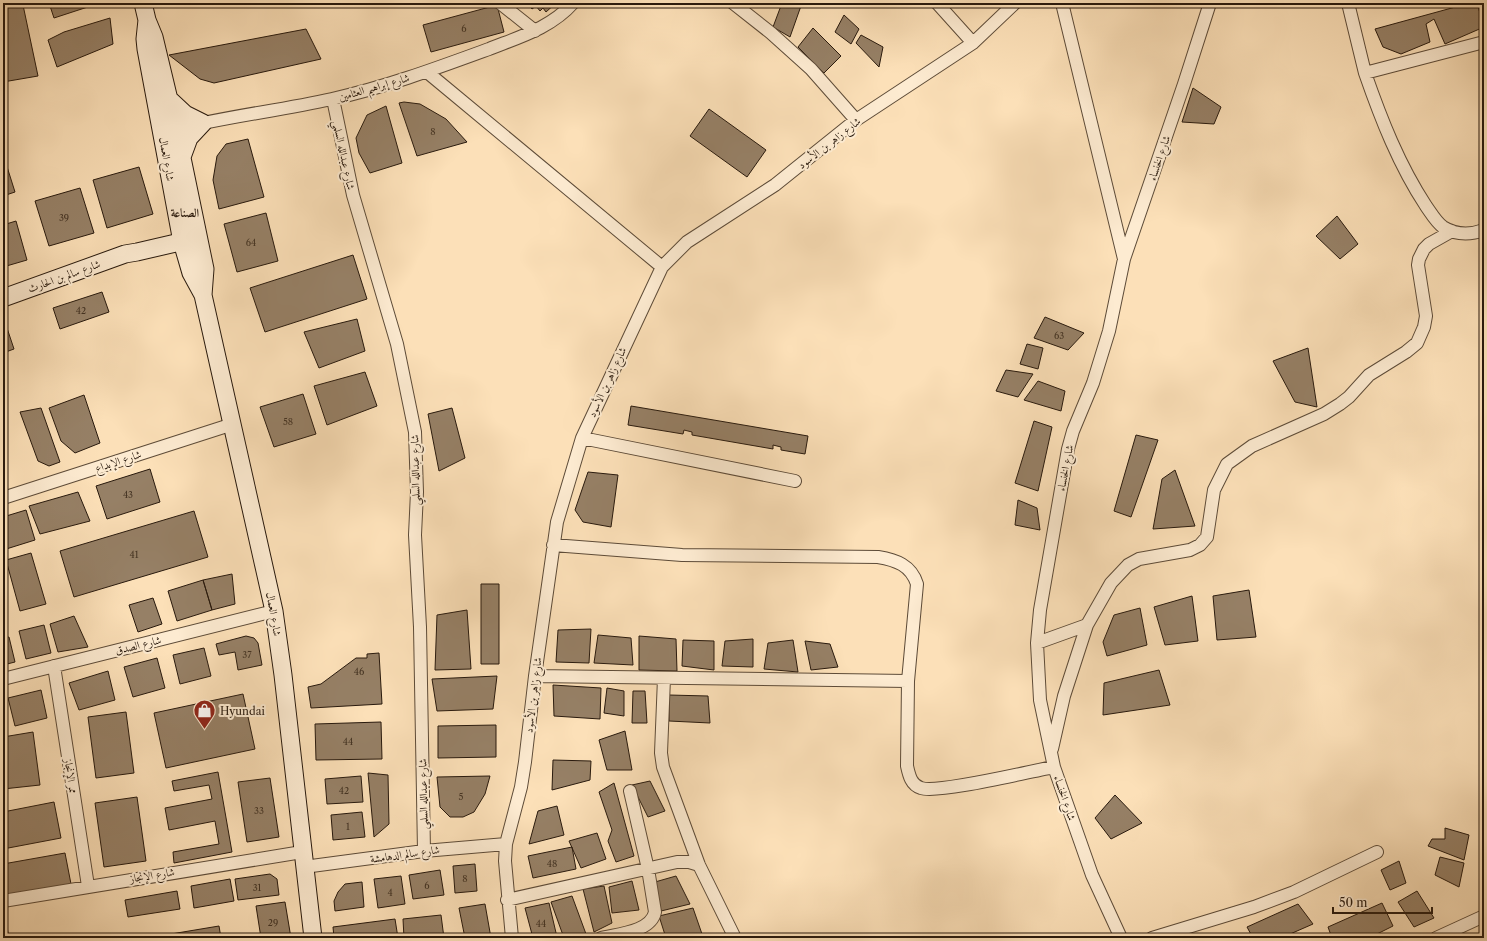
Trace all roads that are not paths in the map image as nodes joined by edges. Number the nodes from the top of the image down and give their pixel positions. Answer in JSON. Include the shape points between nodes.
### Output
{"nodes":[{"id":1,"x":143,"y":3,"type":"edge"},
{"id":2,"x":500,"y":3,"type":"edge"},
{"id":3,"x":573,"y":3,"type":"edge"},
{"id":4,"x":732,"y":3,"type":"edge"},
{"id":5,"x":937,"y":3,"type":"edge"},
{"id":6,"x":1015,"y":3,"type":"edge"},
{"id":7,"x":1062,"y":3,"type":"edge"},
{"id":8,"x":1210,"y":3,"type":"edge"},
{"id":9,"x":1348,"y":3,"type":"edge"},
{"id":10,"x":147,"y":20,"type":"junction"},
{"id":11,"x":535,"y":31,"type":"junction"},
{"id":12,"x":1484,"y":42,"type":"edge"},
{"id":13,"x":973,"y":43,"type":"junction"},
{"id":14,"x":427,"y":72,"type":"junction"},
{"id":15,"x":1365,"y":73,"type":"junction"},
{"id":16,"x":332,"y":99,"type":"junction"},
{"id":17,"x":170,"y":100,"type":"junction"},
{"id":18,"x":856,"y":120,"type":"junction"},
{"id":19,"x":203,"y":123,"type":"junction"},
{"id":20,"x":169,"y":131,"type":"junction"},
{"id":21,"x":182,"y":157,"type":"junction"},
{"id":22,"x":1484,"y":230,"type":"edge"},
{"id":23,"x":1452,"y":231,"type":"junction"},
{"id":24,"x":188,"y":234,"type":"junction"},
{"id":25,"x":1124,"y":259,"type":"junction"},
{"id":26,"x":662,"y":267,"type":"junction"},
{"id":27,"x":3,"y":298,"type":"edge"},
{"id":28,"x":233,"y":424,"type":"junction"},
{"id":29,"x":582,"y":438,"type":"junction"},
{"id":30,"x":795,"y":481,"type":"dead end"},
{"id":31,"x":3,"y":498,"type":"edge"},
{"id":32,"x":553,"y":545,"type":"junction"},
{"id":33,"x":274,"y":611,"type":"junction"},
{"id":34,"x":1087,"y":625,"type":"junction"},
{"id":35,"x":1037,"y":643,"type":"junction"},
{"id":36,"x":54,"y":666,"type":"junction"},
{"id":37,"x":535,"y":676,"type":"junction"},
{"id":38,"x":664,"y":678,"type":"junction"},
{"id":39,"x":3,"y":679,"type":"edge"},
{"id":40,"x":908,"y":682,"type":"junction"},
{"id":41,"x":1051,"y":754,"type":"junction"},
{"id":42,"x":1054,"y":767,"type":"junction"},
{"id":43,"x":630,"y":791,"type":"dead end"},
{"id":44,"x":506,"y":844,"type":"junction"},
{"id":45,"x":424,"y":851,"type":"junction"},
{"id":46,"x":1377,"y":852,"type":"dead end"},
{"id":47,"x":303,"y":860,"type":"junction"},
{"id":48,"x":700,"y":865,"type":"junction"},
{"id":49,"x":648,"y":869,"type":"junction"},
{"id":50,"x":88,"y":886,"type":"junction"},
{"id":51,"x":507,"y":900,"type":"junction"},
{"id":52,"x":3,"y":901,"type":"edge"},
{"id":53,"x":1484,"y":916,"type":"edge"},
{"id":54,"x":312,"y":938,"type":"edge"},
{"id":55,"x":512,"y":938,"type":"edge"},
{"id":56,"x":601,"y":938,"type":"edge"},
{"id":57,"x":735,"y":938,"type":"edge"},
{"id":58,"x":1121,"y":938,"type":"edge"},
{"id":59,"x":1152,"y":938,"type":"edge"},
{"id":60,"x":1436,"y":938,"type":"edge"}],
"edges":[{"from":1,"to":10,"type":"street","name":"شارع العمال"},
{"from":2,"to":11,"type":"street"},
{"from":3,"to":11,"type":"street","name":"شارع إبراهيم العثامين","via":[[557,18]]},
{"from":4,"to":18,"type":"street","via":[[771,33],[810,70]]},
{"from":5,"to":13,"type":"street"},
{"from":6,"to":13,"type":"street","name":"شارع زاهر بن الأسود"},
{"from":7,"to":25,"type":"street"},
{"from":8,"to":25,"type":"street","name":"شارع الخنساء"},
{"from":9,"to":15,"type":"street"},
{"from":10,"to":17,"type":"street","name":"شارع العمال","via":[[154,36]]},
{"from":10,"to":20,"type":"street","name":"شارع العمال","via":[[145,39]]},
{"from":11,"to":14,"type":"street","name":"شارع إبراهيم العثامين"},
{"from":12,"to":15,"type":"street"},
{"from":13,"to":18,"type":"street","name":"شارع زاهر بن الأسود"},
{"from":14,"to":16,"type":"street","name":"شارع إبراهيم العثامين"},
{"from":14,"to":26,"type":"street"},
{"from":15,"to":23,"type":"street","via":[[1379,113],[1407,173],[1434,218]]},
{"from":16,"to":19,"type":"street","name":"شارع إبراهيم العثامين"},
{"from":16,"to":45,"type":"street","name":"شارع عبدالله السلمي","via":[[353,195],[397,344],[415,432],[415,535],[420,627]]},
{"from":17,"to":19,"type":"street","via":[[185,114]]},
{"from":17,"to":20,"type":"street","name":"شارع العمال"},
{"from":18,"to":26,"type":"street","name":"شارع زاهر بن الأسود","via":[[775,185],[687,242]]},
{"from":19,"to":20,"type":"street","name":"شارع إبراهيم العثامين"},
{"from":19,"to":21,"type":"street","via":[[189,138]]},
{"from":20,"to":21,"type":"street","name":"شارع العمال"},
{"from":20,"to":24,"type":"street","name":"شارع العمال"},
{"from":21,"to":24,"type":"street","name":"شارع العمال"},
{"from":22,"to":23,"type":"street","via":[[1473,233]]},
{"from":23,"to":34,"type":"street","via":[[1429,244],[1420,254],[1418,265],[1426,316],[1417,343],[1369,375],[1340,404],[1324,414],[1252,446],[1227,464],[1214,490],[1207,537],[1200,545],[1190,550],[1139,560],[1128,565],[1111,583]]},
{"from":24,"to":27,"type":"street","name":"شارع سالم بن الحارث","via":[[135,246],[125,254]]},
{"from":24,"to":28,"type":"street","name":"شارع العمال","via":[[191,272],[203,295]]},
{"from":25,"to":35,"type":"street","name":"شارع الخنساء","via":[[1109,331],[1068,449],[1040,610]]},
{"from":26,"to":29,"type":"street","name":"شارع زاهر بن الأسود"},
{"from":28,"to":31,"type":"street","name":"شارع الإبداع"},
{"from":28,"to":33,"type":"street","name":"شارع العمال"},
{"from":29,"to":30,"type":"street"},
{"from":29,"to":32,"type":"street","name":"شارع زاهر بن الأسود","via":[[565,493]]},
{"from":32,"to":37,"type":"street","name":"شارع زاهر بن الأسود"},
{"from":32,"to":40,"type":"street","via":[[682,555],[878,557],[895,560],[908,568],[917,584]]},
{"from":33,"to":36,"type":"street","name":"شارع الصدق"},
{"from":33,"to":47,"type":"street","name":"شارع العمال"},
{"from":34,"to":35,"type":"street"},
{"from":34,"to":41,"type":"street","via":[[1064,696]]},
{"from":35,"to":41,"type":"street","name":"شارع الخنساء","via":[[1040,700]]},
{"from":36,"to":39,"type":"street","name":"شارع الصدق"},
{"from":36,"to":50,"type":"street","name":"ممر الإنجاز"},
{"from":37,"to":38,"type":"street"},
{"from":37,"to":44,"type":"street","name":"شارع زاهر بن الأسود","via":[[522,781]]},
{"from":38,"to":40,"type":"street"},
{"from":38,"to":48,"type":"street","via":[[661,753],[663,767]]},
{"from":40,"to":42,"type":"street","via":[[907,766],[910,779],[916,785],[922,788],[942,789]]},
{"from":41,"to":42,"type":"street","name":"شارع الخنساء"},
{"from":42,"to":58,"type":"street","name":"شارع الخنساء","via":[[1092,874]]},
{"from":43,"to":49,"type":"street"},
{"from":44,"to":45,"type":"street","name":"شارع سالم الدهامشة"},
{"from":44,"to":51,"type":"street","name":"شارع زاهر بن الأسود"},
{"from":45,"to":47,"type":"street","name":"شارع سالم الدهامشة"},
{"from":46,"to":59,"type":"street","via":[[1301,889],[1254,907]]},
{"from":47,"to":50,"type":"street","name":"شارع الإنجاز"},
{"from":47,"to":54,"type":"street","name":"شارع العمال"},
{"from":48,"to":49,"type":"street","via":[[677,862]]},
{"from":48,"to":57,"type":"street"},
{"from":49,"to":51,"type":"street"},
{"from":49,"to":56,"type":"street","via":[[655,912],[652,921],[642,927]]},
{"from":50,"to":52,"type":"street","name":"شارع الإنجاز"},
{"from":51,"to":55,"type":"street","name":"شارع زاهر بن الأسود"},
{"from":53,"to":60,"type":"street"}]}
